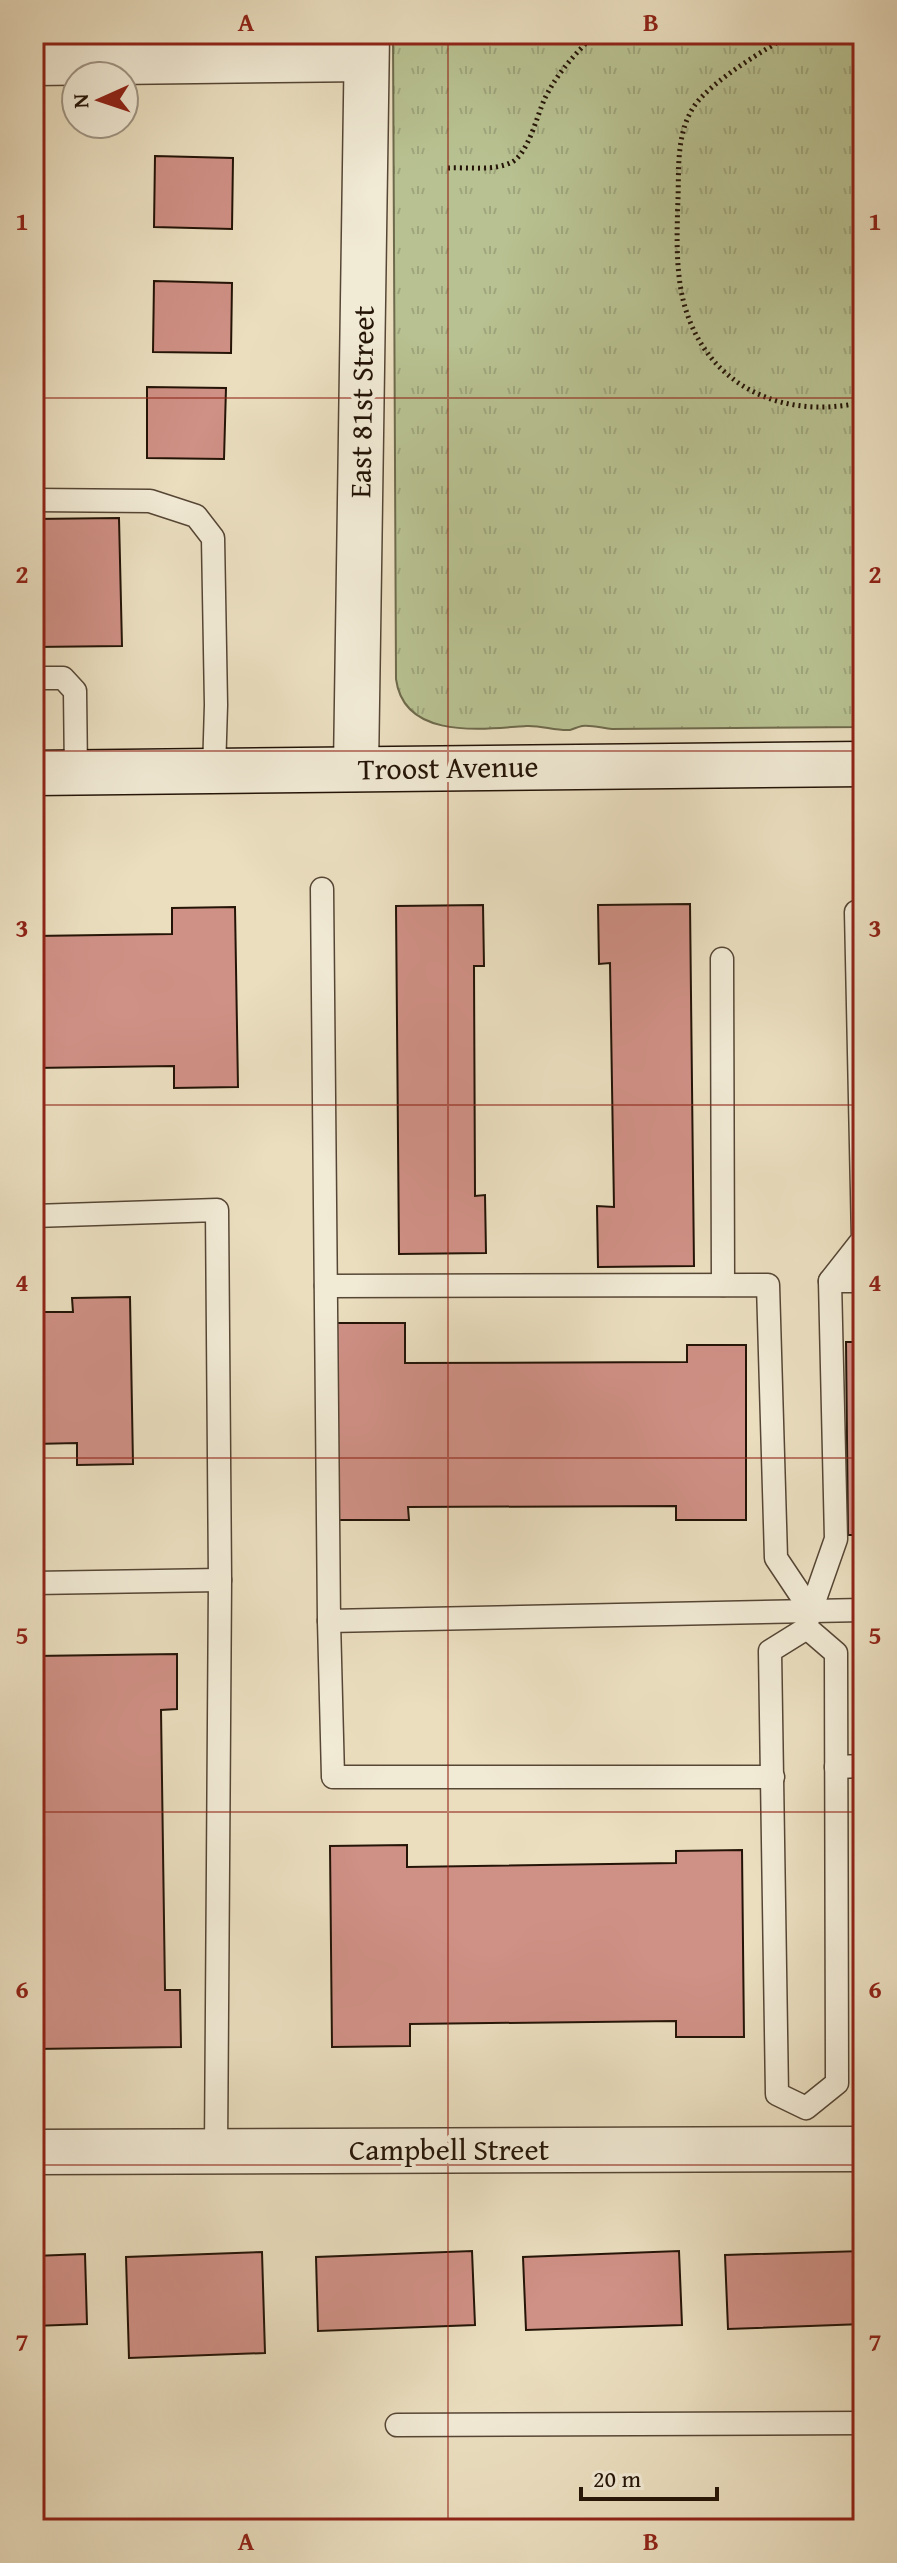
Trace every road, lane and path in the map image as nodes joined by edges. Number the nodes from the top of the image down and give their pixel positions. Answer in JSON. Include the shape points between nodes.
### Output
{"nodes":[{"id":1,"x":595,"y":34,"type":"edge"},
{"id":2,"x":792,"y":34,"type":"edge"},
{"id":3,"x":366,"y":46,"type":"edge"},
{"id":4,"x":34,"y":63,"type":"edge"},
{"id":5,"x":448,"y":168,"type":"dead end"},
{"id":6,"x":863,"y":402,"type":"edge"},
{"id":7,"x":34,"y":500,"type":"edge"},
{"id":8,"x":34,"y":678,"type":"edge"},
{"id":9,"x":863,"y":764,"type":"edge"},
{"id":10,"x":356,"y":769,"type":"junction"},
{"id":11,"x":214,"y":771,"type":"junction"},
{"id":12,"x":55,"y":773,"type":"edge"},
{"id":13,"x":322,"y":889,"type":"dead end"},
{"id":14,"x":856,"y":912,"type":"dead end"},
{"id":15,"x":722,"y":959,"type":"dead end"},
{"id":16,"x":34,"y":1216,"type":"edge"},
{"id":17,"x":830,"y":1281,"type":"junction"},
{"id":18,"x":863,"y":1281,"type":"edge"},
{"id":19,"x":723,"y":1285,"type":"junction"},
{"id":20,"x":326,"y":1286,"type":"junction"},
{"id":21,"x":220,"y":1580,"type":"junction"},
{"id":22,"x":34,"y":1583,"type":"edge"},
{"id":23,"x":863,"y":1610,"type":"edge"},
{"id":24,"x":808,"y":1619,"type":"junction"},
{"id":25,"x":329,"y":1621,"type":"junction"},
{"id":26,"x":863,"y":1766,"type":"edge"},
{"id":27,"x":836,"y":1767,"type":"junction"},
{"id":28,"x":773,"y":1777,"type":"junction"},
{"id":29,"x":810,"y":2129,"type":"junction"},
{"id":30,"x":863,"y":2149,"type":"edge"},
{"id":31,"x":216,"y":2151,"type":"junction"},
{"id":32,"x":34,"y":2152,"type":"edge"},
{"id":33,"x":863,"y":2423,"type":"edge"},
{"id":34,"x":397,"y":2425,"type":"dead end"}],
"edges":[{"from":1,"to":5,"type":"path","via":[[564,65],[524,151],[512,163]]},
{"from":2,"to":6,"type":"path","via":[[712,86],[683,126],[680,286],[705,348],[724,374],[749,392],[811,407]]},
{"from":3,"to":4,"type":"street"},
{"from":3,"to":10,"type":"street","name":"East 81st Street"},
{"from":7,"to":11,"type":"lane","via":[[150,501],[196,516],[213,538]]},
{"from":8,"to":12,"type":"lane","via":[[63,678],[75,691]]},
{"from":9,"to":10,"type":"street","name":"Troost Avenue"},
{"from":10,"to":11,"type":"street","name":"Troost Avenue"},
{"from":11,"to":12,"type":"street","name":"Troost Avenue"},
{"from":13,"to":20,"type":"lane"},
{"from":14,"to":17,"type":"lane","via":[[863,1239]]},
{"from":15,"to":19,"type":"lane"},
{"from":16,"to":21,"type":"lane","via":[[217,1210]]},
{"from":17,"to":18,"type":"lane"},
{"from":17,"to":24,"type":"lane","via":[[836,1539]]},
{"from":19,"to":20,"type":"lane"},
{"from":19,"to":24,"type":"lane","via":[[768,1285],[776,1558]]},
{"from":20,"to":25,"type":"lane"},
{"from":21,"to":22,"type":"lane"},
{"from":21,"to":31,"type":"lane"},
{"from":23,"to":24,"type":"lane"},
{"from":24,"to":25,"type":"lane"},
{"from":24,"to":27,"type":"lane","via":[[836,1653]]},
{"from":24,"to":28,"type":"lane","via":[[770,1651]]},
{"from":25,"to":28,"type":"lane","via":[[333,1777]]},
{"from":26,"to":27,"type":"lane"},
{"from":27,"to":29,"type":"lane","via":[[837,2083]]},
{"from":28,"to":29,"type":"lane","via":[[777,2094]]},
{"from":29,"to":30,"type":"street","name":"Campbell Street"},
{"from":29,"to":31,"type":"street","name":"Campbell Street"},
{"from":31,"to":32,"type":"street","name":"Campbell Street"},
{"from":33,"to":34,"type":"lane"}]}
